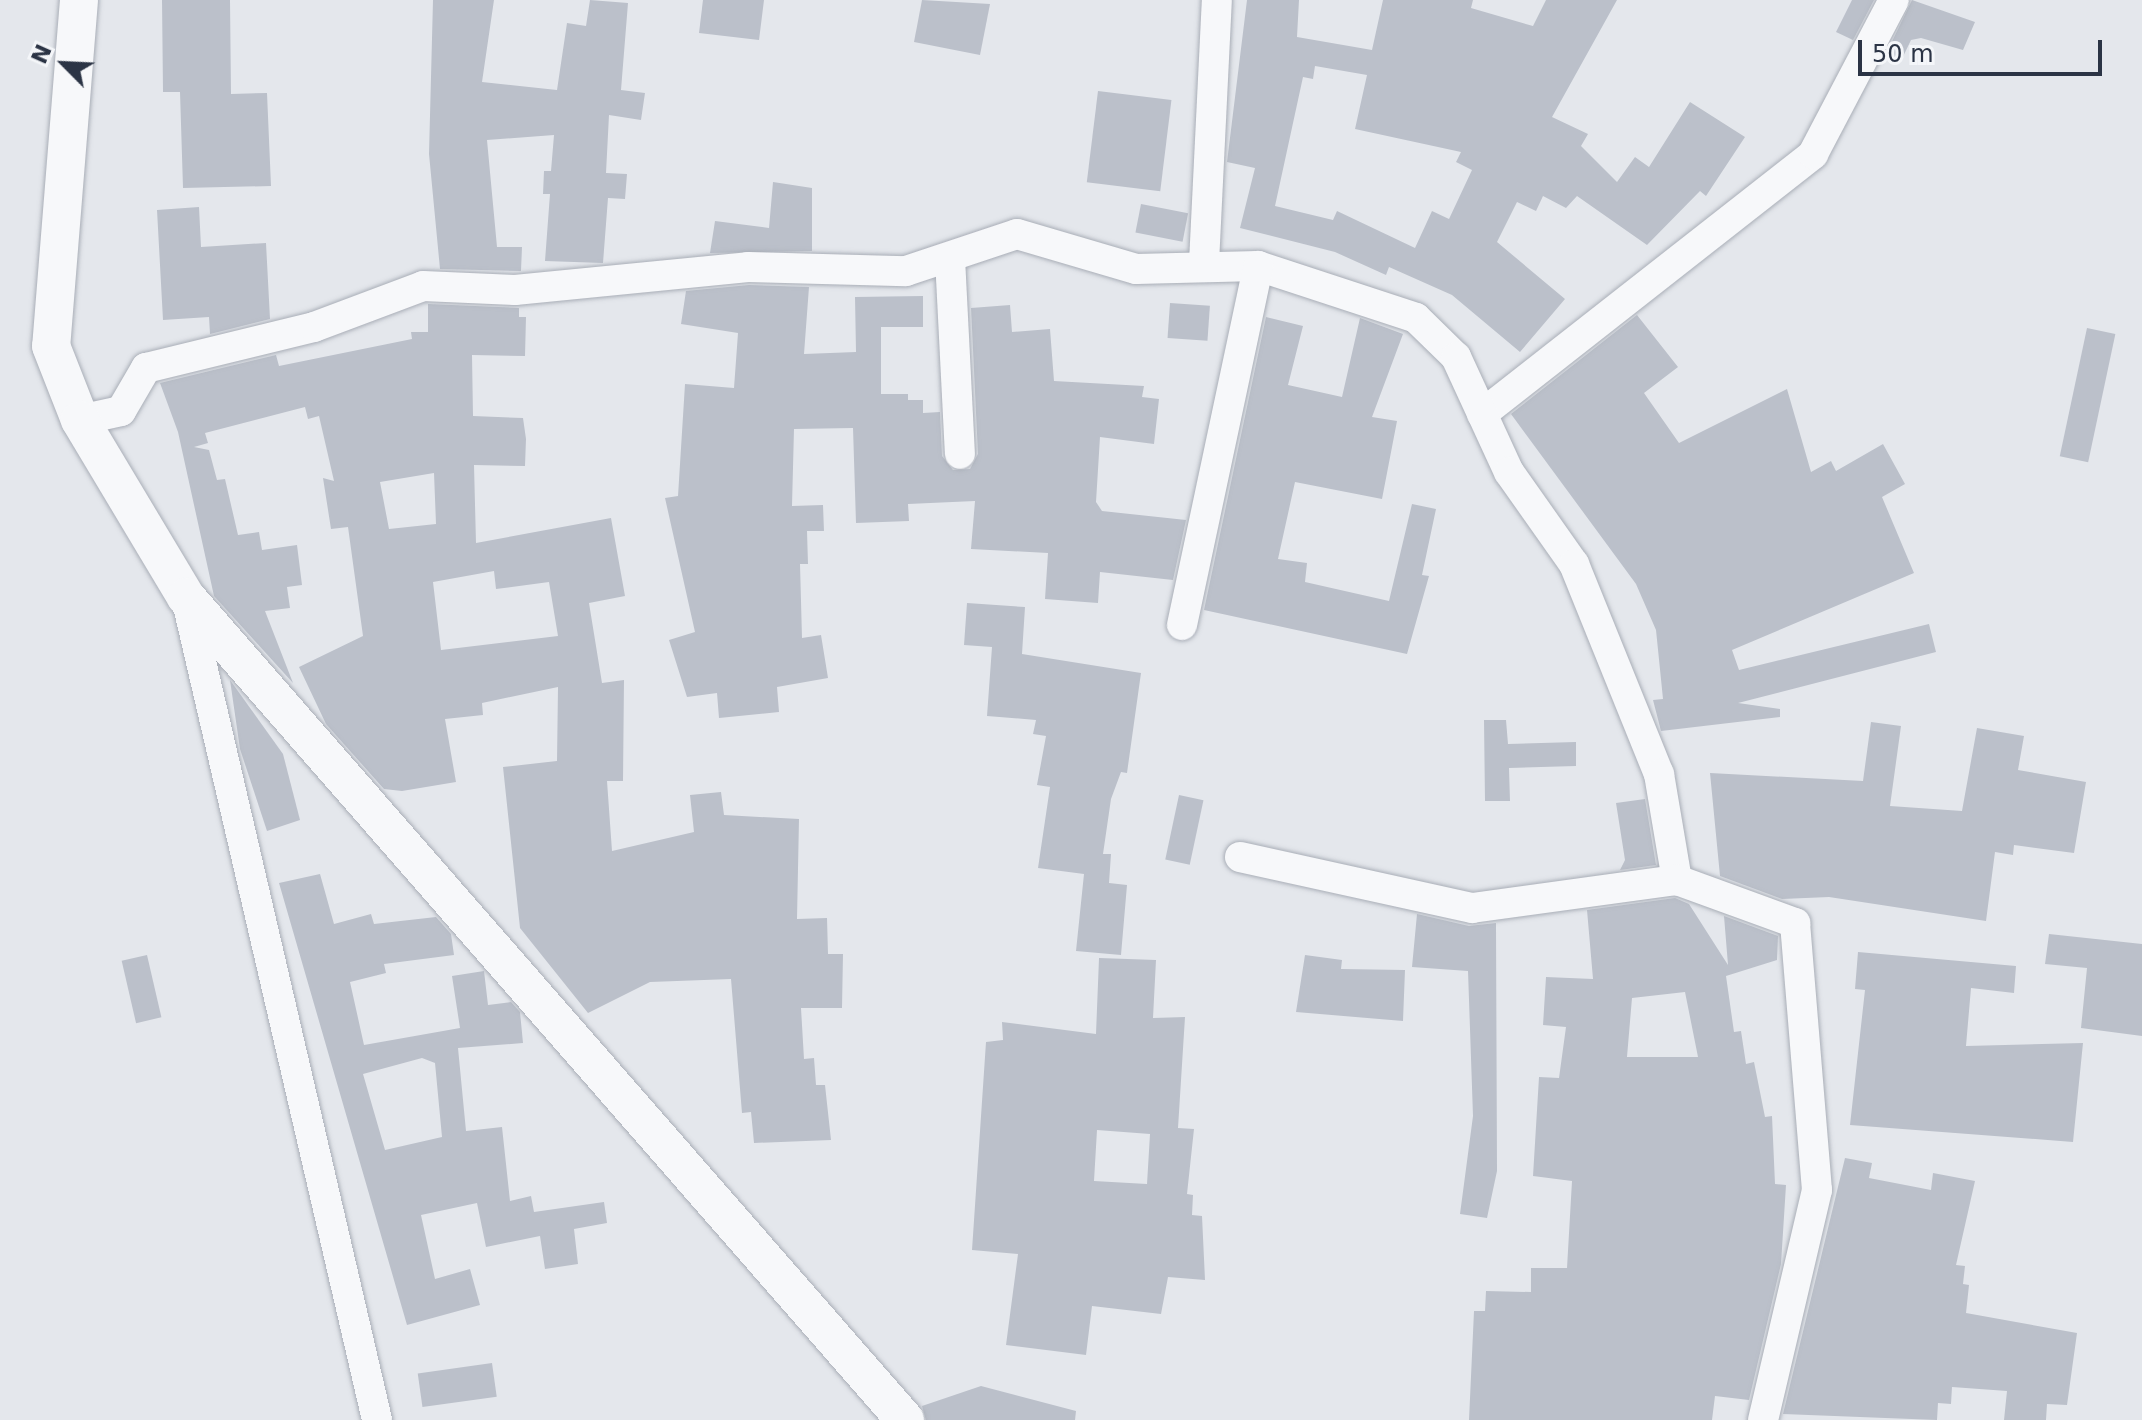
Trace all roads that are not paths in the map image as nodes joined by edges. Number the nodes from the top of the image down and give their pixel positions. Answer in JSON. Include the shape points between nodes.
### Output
{"nodes":[{"id":1,"x":79,"y":0,"type":"edge"},
{"id":2,"x":1217,"y":0,"type":"edge"},
{"id":3,"x":1894,"y":0,"type":"edge"},
{"id":4,"x":950,"y":258,"type":"junction"},
{"id":5,"x":1204,"y":263,"type":"junction"},
{"id":6,"x":1258,"y":266,"type":"junction"},
{"id":7,"x":1482,"y":414,"type":"junction"},
{"id":8,"x":80,"y":420,"type":"junction"},
{"id":9,"x":960,"y":454,"type":"dead end"},
{"id":10,"x":186,"y":597,"type":"junction"},
{"id":11,"x":1182,"y":625,"type":"dead end"},
{"id":12,"x":1240,"y":857,"type":"dead end"},
{"id":13,"x":1677,"y":880,"type":"junction"},
{"id":14,"x":377,"y":1420,"type":"edge"},
{"id":15,"x":905,"y":1420,"type":"edge"},
{"id":16,"x":1763,"y":1420,"type":"edge"}],
"edges":[{"from":1,"to":8,"type":"street","via":[[51,346]]},
{"from":2,"to":5,"type":"street"},
{"from":3,"to":7,"type":"street","via":[[1813,154]]},
{"from":4,"to":5,"type":"street","via":[[1017,234],[1136,269]]},
{"from":4,"to":8,"type":"street","via":[[906,271],[748,267],[515,290],[423,286],[314,327],[146,368],[121,411]]},
{"from":4,"to":9,"type":"street"},
{"from":5,"to":6,"type":"street"},
{"from":6,"to":7,"type":"street","via":[[1416,318],[1456,357]]},
{"from":6,"to":11,"type":"street"},
{"from":7,"to":13,"type":"street","via":[[1509,472],[1574,564],[1659,774]]},
{"from":8,"to":10,"type":"street"},
{"from":10,"to":14,"type":"street"},
{"from":10,"to":15,"type":"street"},
{"from":12,"to":13,"type":"street","via":[[1472,908]]},
{"from":13,"to":16,"type":"street","via":[[1795,923],[1817,1190]]}]}
